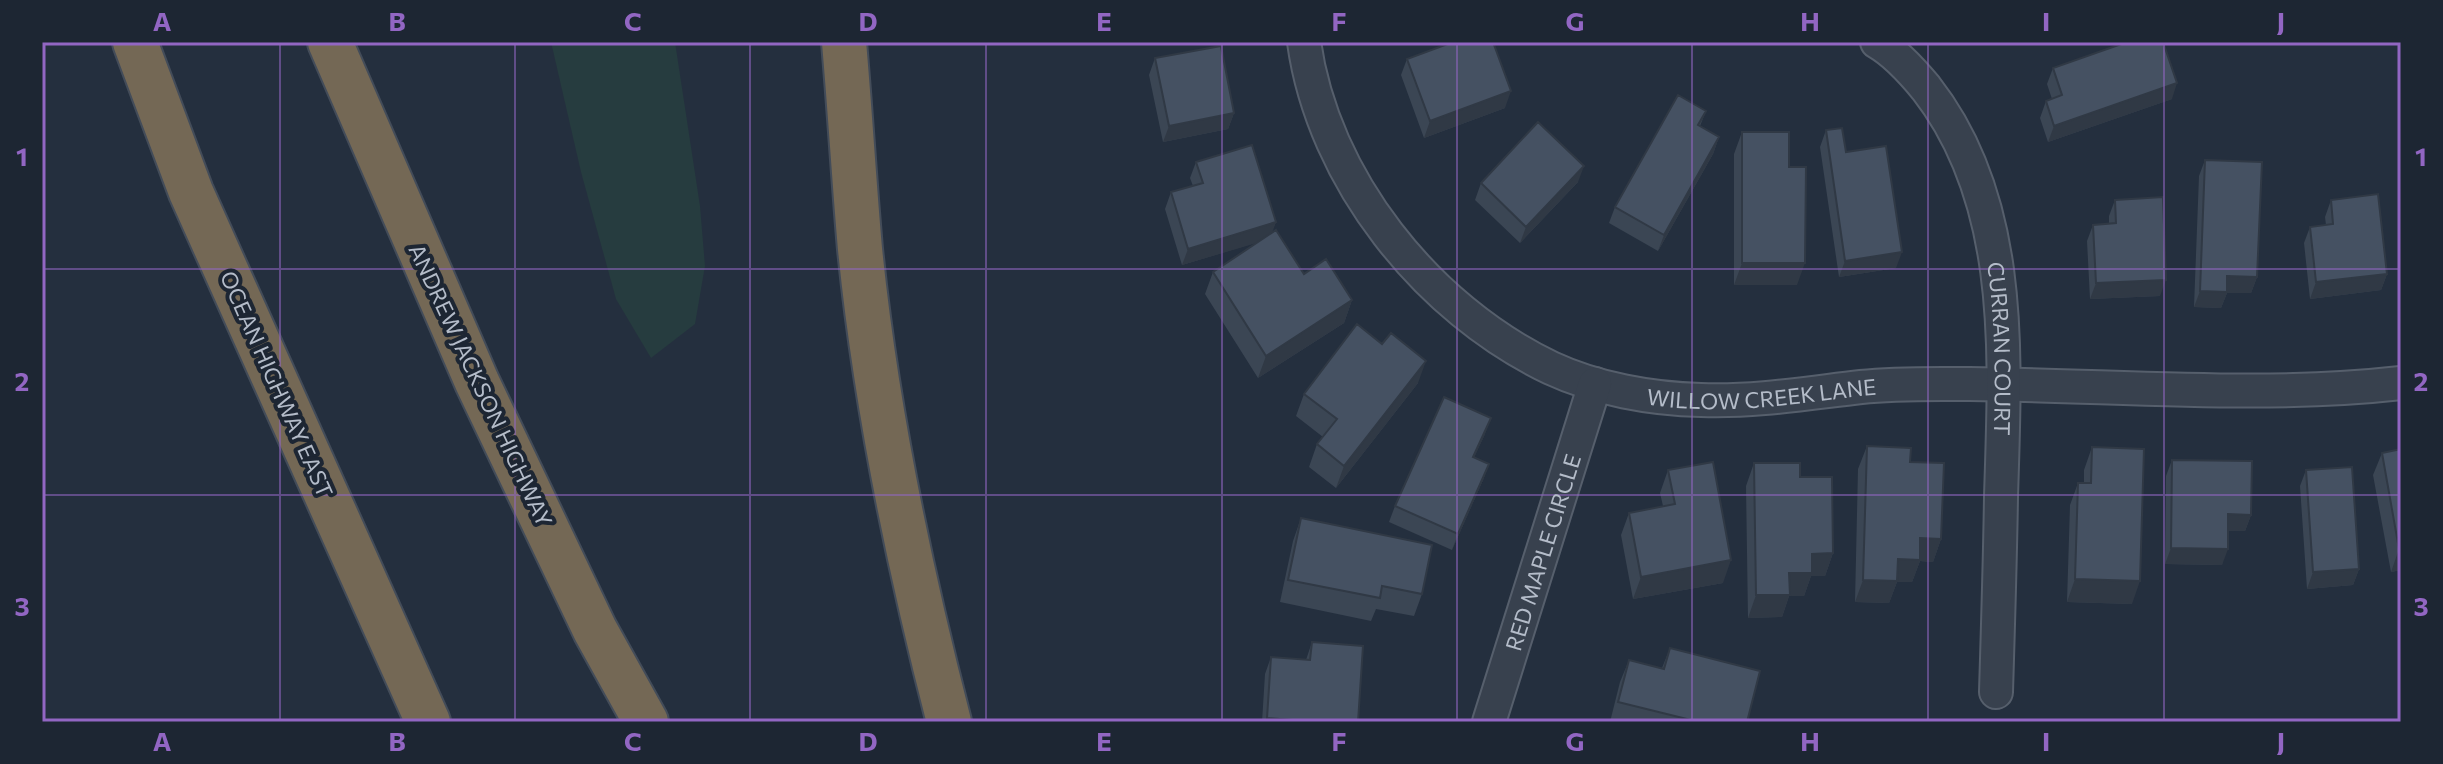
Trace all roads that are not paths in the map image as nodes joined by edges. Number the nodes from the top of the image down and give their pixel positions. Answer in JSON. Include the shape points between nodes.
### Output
{"nodes":[{"id":1,"x":135,"y":42,"type":"edge"},
{"id":2,"x":330,"y":42,"type":"edge"},
{"id":3,"x":844,"y":42,"type":"edge"},
{"id":4,"x":1304,"y":42,"type":"edge"},
{"id":5,"x":1877,"y":42,"type":"edge"},
{"id":6,"x":2401,"y":383,"type":"edge"},
{"id":7,"x":1595,"y":384,"type":"junction"},
{"id":8,"x":2004,"y":384,"type":"junction"},
{"id":9,"x":1996,"y":692,"type":"dead end"},
{"id":10,"x":428,"y":722,"type":"edge"},
{"id":11,"x":646,"y":722,"type":"edge"},
{"id":12,"x":949,"y":722,"type":"edge"},
{"id":13,"x":1489,"y":722,"type":"edge"}],
"edges":[{"from":1,"to":10,"type":"highway","name":"OCEAN HIGHWAY EAST","via":[[191,192]]},
{"from":2,"to":11,"type":"highway","name":"ANDREW JACKSON HIGHWAY","via":[[483,396],[595,630]]},
{"from":3,"to":12,"type":"highway","via":[[874,356],[900,507]]},
{"from":4,"to":7,"type":"street","name":"WILLOW CREEK LANE","via":[[1320,112],[1343,166],[1413,265],[1456,306],[1512,346]]},
{"from":5,"to":8,"type":"street","name":"CURRAN COURT","via":[[1912,71],[1943,109],[1983,201],[1997,264]]},
{"from":6,"to":8,"type":"street","name":"WILLOW CREEK LANE","via":[[2270,390]]},
{"from":7,"to":8,"type":"street","name":"WILLOW CREEK LANE","via":[[1699,400],[1751,400],[1913,384]]},
{"from":7,"to":13,"type":"street","name":"RED MAPLE CIRCLE"},
{"from":8,"to":9,"type":"street","name":"CURRAN COURT"}]}
